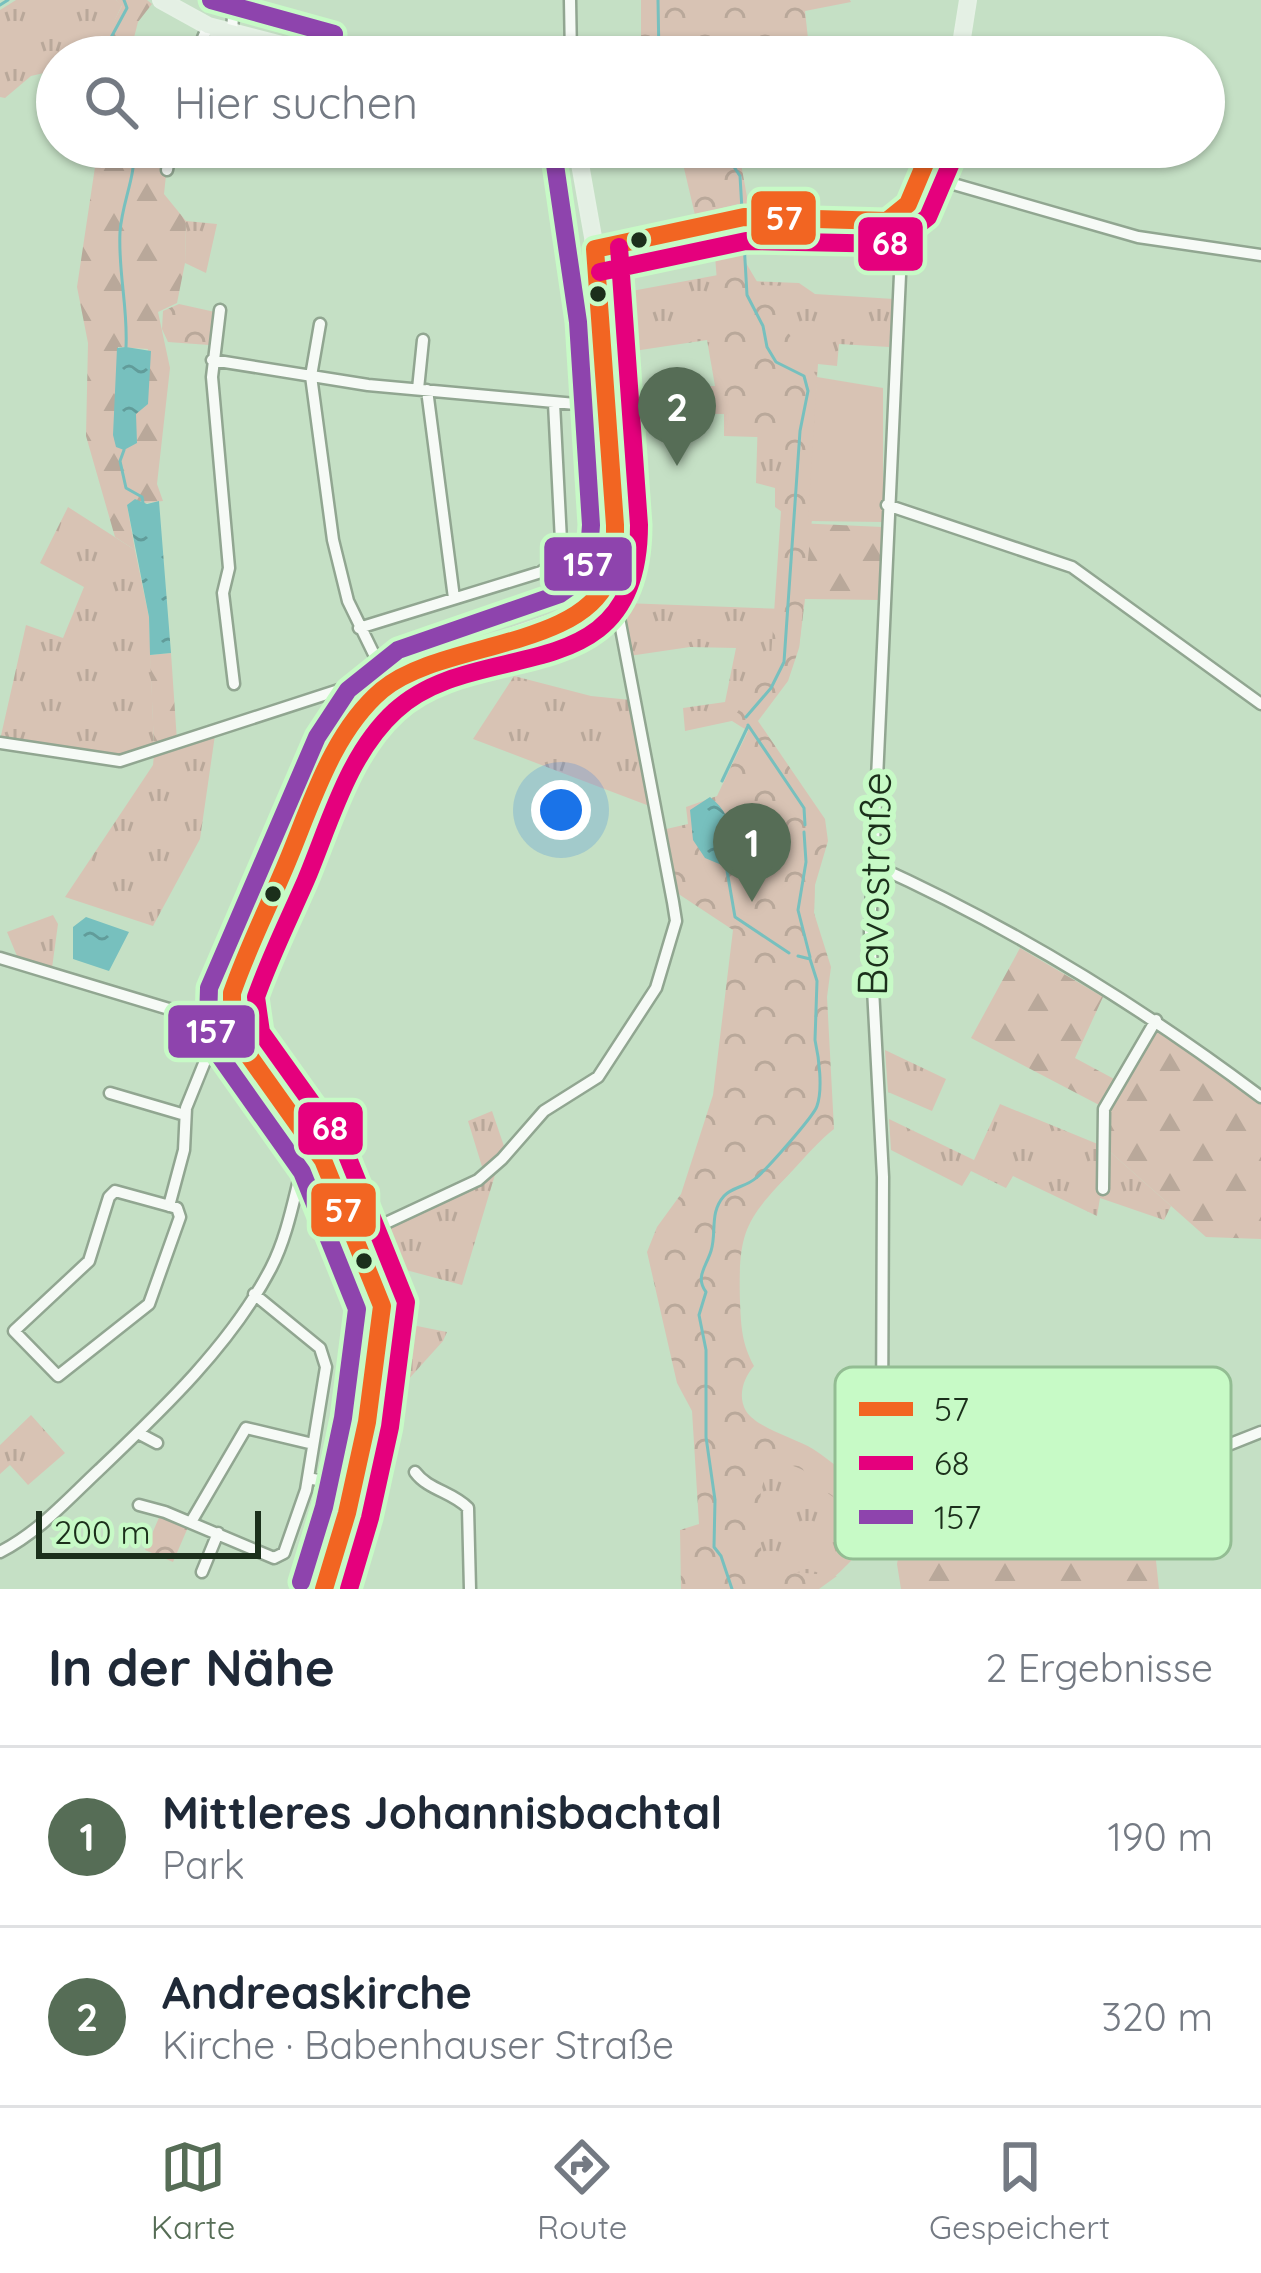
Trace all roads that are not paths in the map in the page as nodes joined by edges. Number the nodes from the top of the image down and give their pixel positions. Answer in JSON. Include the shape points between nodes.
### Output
{"nodes":[{"id":1,"x":161,"y":0,"type":"edge"},
{"id":2,"x":234,"y":0,"type":"edge"},
{"id":3,"x":570,"y":0,"type":"edge"},
{"id":4,"x":968,"y":0,"type":"edge"},
{"id":5,"x":208,"y":26,"type":"junction"},
{"id":6,"x":232,"y":32,"type":"junction"},
{"id":7,"x":204,"y":36,"type":"edge"},
{"id":8,"x":247,"y":36,"type":"edge"},
{"id":9,"x":571,"y":36,"type":"edge"},
{"id":10,"x":962,"y":36,"type":"edge"},
{"id":11,"x":581,"y":168,"type":"edge"},
{"id":12,"x":924,"y":168,"type":"edge"},
{"id":13,"x":922,"y":175,"type":"junction"},
{"id":14,"x":892,"y":219,"type":"junction"},
{"id":15,"x":595,"y":249,"type":"junction"},
{"id":16,"x":1261,"y":255,"type":"edge"},
{"id":17,"x":220,"y":310,"type":"dead end"},
{"id":18,"x":320,"y":325,"type":"dead end"},
{"id":19,"x":423,"y":340,"type":"dead end"},
{"id":20,"x":212,"y":360,"type":"junction"},
{"id":21,"x":311,"y":376,"type":"junction"},
{"id":22,"x":422,"y":390,"type":"junction"},
{"id":23,"x":554,"y":403,"type":"junction"},
{"id":24,"x":608,"y":407,"type":"junction"},
{"id":25,"x":887,"y":505,"type":"junction"},
{"id":26,"x":602,"y":591,"type":"junction"},
{"id":27,"x":454,"y":598,"type":"junction"},
{"id":28,"x":359,"y":628,"type":"junction"},
{"id":29,"x":386,"y":680,"type":"junction"},
{"id":30,"x":234,"y":684,"type":"dead end"},
{"id":31,"x":1261,"y":704,"type":"edge"},
{"id":32,"x":0,"y":742,"type":"edge"},
{"id":33,"x":872,"y":864,"type":"junction"},
{"id":34,"x":0,"y":958,"type":"edge"},
{"id":35,"x":1156,"y":1021,"type":"junction"},
{"id":36,"x":225,"y":1026,"type":"junction"},
{"id":37,"x":110,"y":1093,"type":"dead end"},
{"id":38,"x":1261,"y":1097,"type":"edge"},
{"id":39,"x":185,"y":1115,"type":"junction"},
{"id":40,"x":306,"y":1153,"type":"dead end"},
{"id":41,"x":1103,"y":1190,"type":"dead end"},
{"id":42,"x":169,"y":1205,"type":"junction"},
{"id":43,"x":356,"y":1237,"type":"junction"},
{"id":44,"x":254,"y":1294,"type":"junction"},
{"id":45,"x":883,"y":1367,"type":"edge"},
{"id":46,"x":1261,"y":1432,"type":"edge"},
{"id":47,"x":138,"y":1433,"type":"junction"},
{"id":48,"x":157,"y":1443,"type":"dead end"},
{"id":49,"x":313,"y":1444,"type":"junction"},
{"id":50,"x":1231,"y":1444,"type":"edge"},
{"id":51,"x":415,"y":1472,"type":"dead end"},
{"id":52,"x":308,"y":1478,"type":"junction"},
{"id":53,"x":352,"y":1487,"type":"junction"},
{"id":54,"x":139,"y":1504,"type":"dead end"},
{"id":55,"x":191,"y":1522,"type":"junction"},
{"id":56,"x":218,"y":1533,"type":"junction"},
{"id":57,"x":0,"y":1552,"type":"edge"},
{"id":58,"x":202,"y":1572,"type":"dead end"},
{"id":59,"x":324,"y":1589,"type":"edge"},
{"id":60,"x":470,"y":1589,"type":"edge"}],
"edges":[{"from":1,"to":5,"type":"main road"},
{"from":2,"to":6,"type":"street"},
{"from":3,"to":9,"type":"street"},
{"from":4,"to":10,"type":"main road"},
{"from":5,"to":6,"type":"main road"},
{"from":5,"to":7,"type":"street"},
{"from":6,"to":8,"type":"main road"},
{"from":11,"to":15,"type":"main road"},
{"from":12,"to":13,"type":"main road"},
{"from":13,"to":14,"type":"main road"},
{"from":13,"to":16,"type":"street","via":[[1138,237]]},
{"from":14,"to":15,"type":"main road","via":[[744,217]]},
{"from":14,"to":25,"type":"street","name":"Bavostraße","via":[[901,253]]},
{"from":15,"to":24,"type":"main road"},
{"from":17,"to":20,"type":"street"},
{"from":18,"to":21,"type":"street"},
{"from":19,"to":22,"type":"street"},
{"from":20,"to":21,"type":"street"},
{"from":20,"to":30,"type":"street"},
{"from":21,"to":22,"type":"street"},
{"from":21,"to":28,"type":"street","via":[[332,540]]},
{"from":22,"to":23,"type":"street"},
{"from":22,"to":27,"type":"street"},
{"from":23,"to":24,"type":"street"},
{"from":23,"to":27,"type":"street","via":[[556,561]]},
{"from":24,"to":26,"type":"main road","via":[[615,544]]},
{"from":25,"to":31,"type":"street","via":[[1072,567]]},
{"from":25,"to":33,"type":"street","name":"Bavostraße"},
{"from":26,"to":29,"type":"main road","via":[[554,624]]},
{"from":26,"to":43,"type":"street","via":[[616,602],[674,902],[656,988],[598,1077],[544,1111],[488,1173]]},
{"from":27,"to":28,"type":"street"},
{"from":28,"to":29,"type":"street"},
{"from":29,"to":32,"type":"street","via":[[120,760]]},
{"from":29,"to":36,"type":"main road","via":[[339,747],[236,982]]},
{"from":33,"to":35,"type":"street"},
{"from":33,"to":45,"type":"street","name":"Bavostraße"},
{"from":34,"to":36,"type":"street"},
{"from":35,"to":38,"type":"street"},
{"from":35,"to":41,"type":"street","via":[[1104,1109]]},
{"from":36,"to":39,"type":"street"},
{"from":36,"to":43,"type":"main road","via":[[323,1160]]},
{"from":37,"to":39,"type":"street"},
{"from":39,"to":42,"type":"street"},
{"from":40,"to":44,"type":"street","via":[[278,1254]]},
{"from":42,"to":42,"type":"street","via":[[181,1216],[149,1304],[64,1374],[52,1374],[14,1331],[89,1261],[112,1194]]},
{"from":43,"to":53,"type":"main road","via":[[383,1316]]},
{"from":44,"to":47,"type":"street"},
{"from":44,"to":49,"type":"street","via":[[325,1356]]},
{"from":46,"to":50,"type":"street"},
{"from":47,"to":48,"type":"street"},
{"from":47,"to":57,"type":"street","via":[[28,1537]]},
{"from":49,"to":52,"type":"street"},
{"from":49,"to":55,"type":"street","via":[[246,1428]]},
{"from":51,"to":60,"type":"street","via":[[468,1508]]},
{"from":52,"to":53,"type":"street"},
{"from":52,"to":56,"type":"street","via":[[280,1557]]},
{"from":53,"to":59,"type":"main road"},
{"from":54,"to":55,"type":"street"},
{"from":55,"to":56,"type":"street"},
{"from":56,"to":58,"type":"street"}]}
